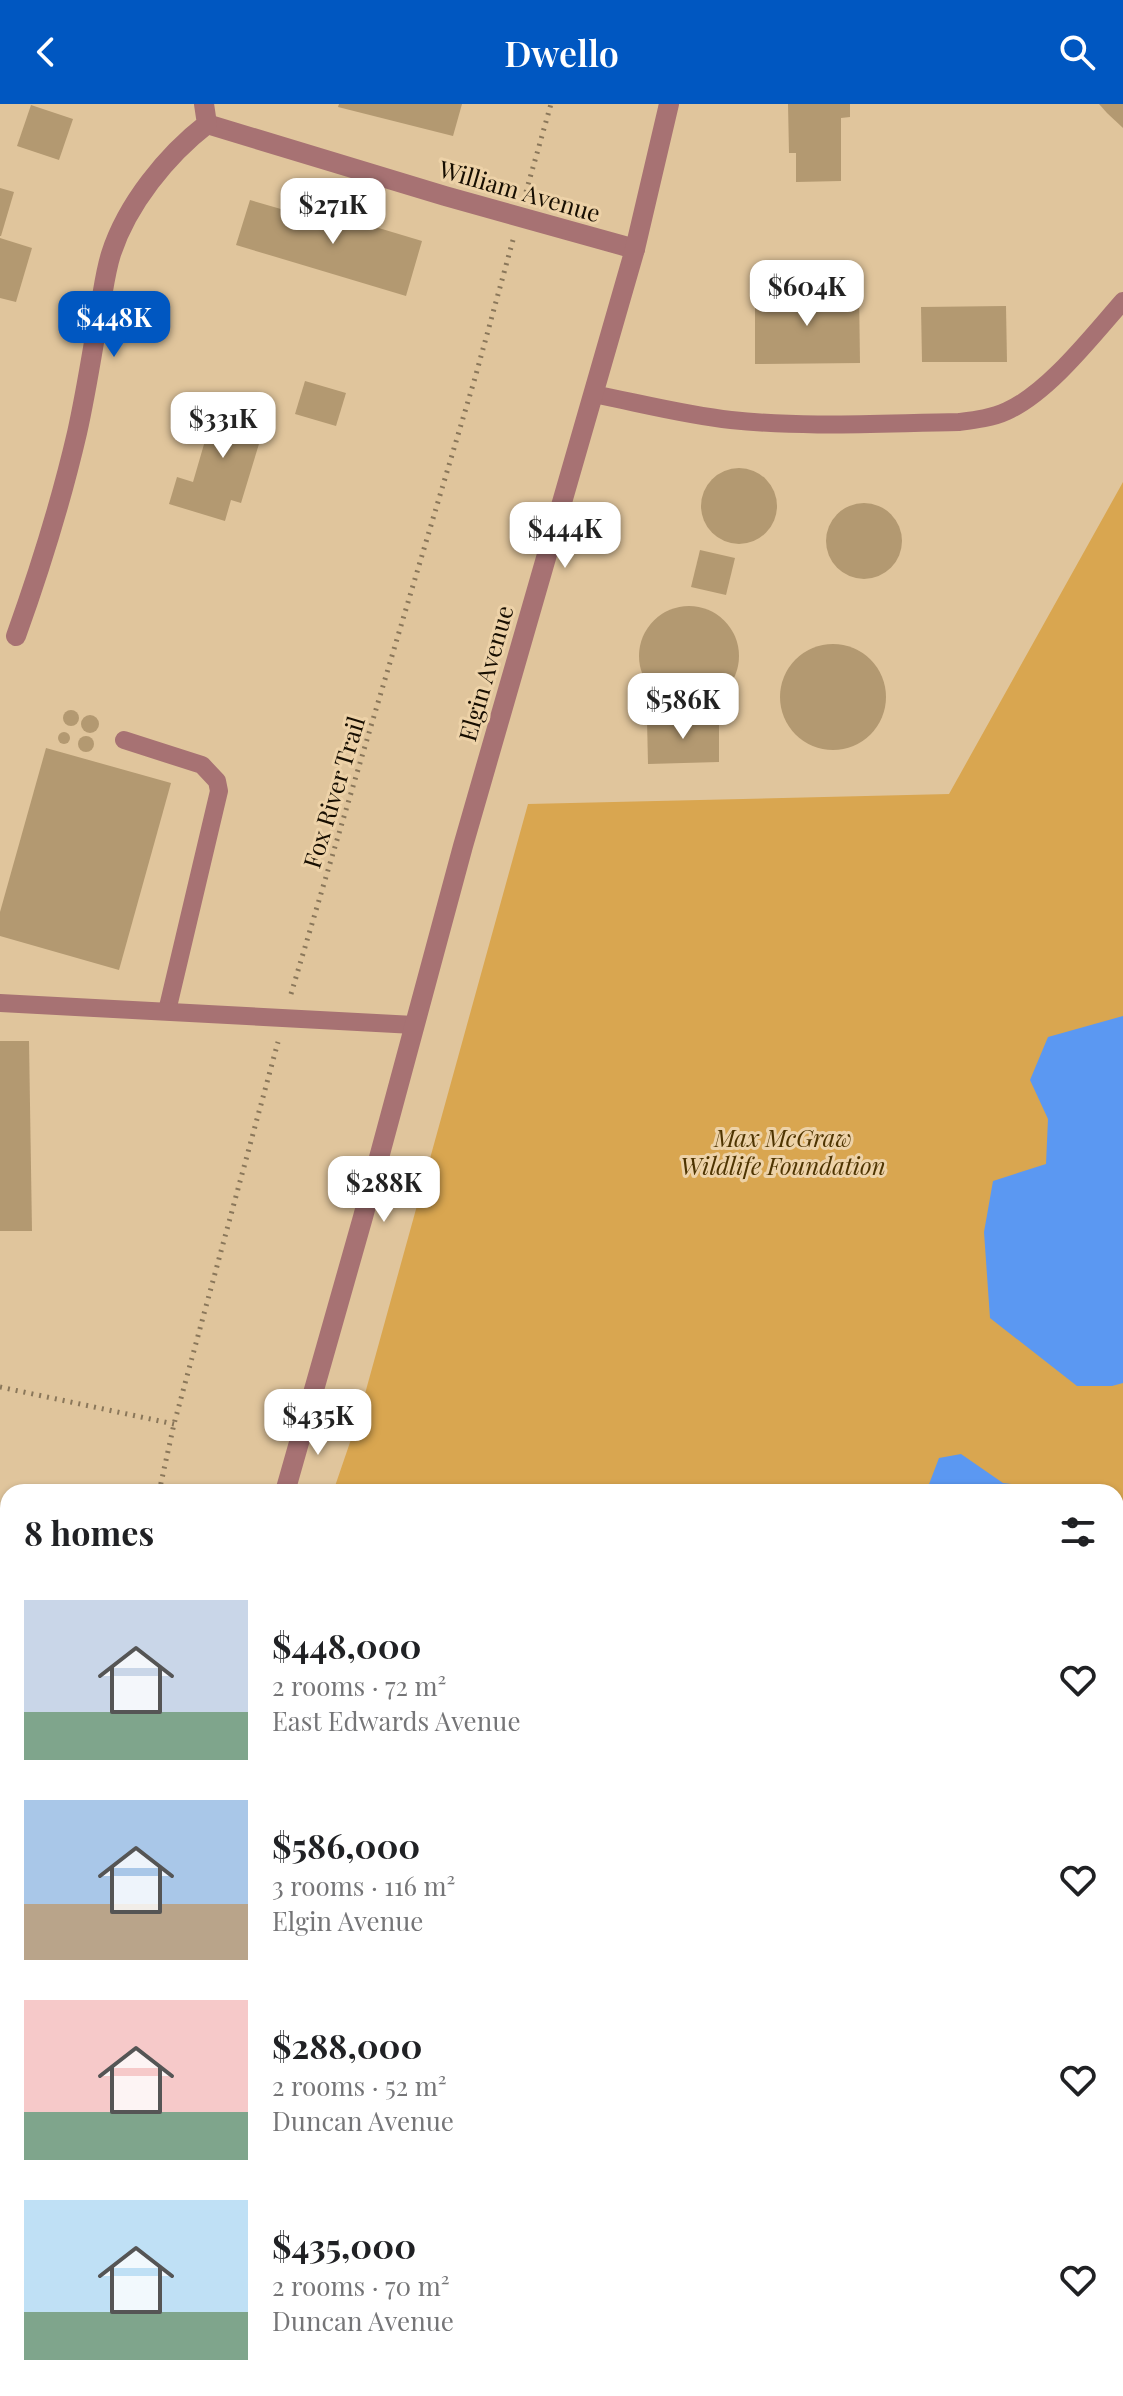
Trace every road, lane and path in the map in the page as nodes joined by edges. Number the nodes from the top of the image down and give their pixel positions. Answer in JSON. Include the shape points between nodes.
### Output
{"nodes":[{"id":1,"x":551,"y":104,"type":"edge"},
{"id":2,"x":669,"y":104,"type":"edge"},
{"id":3,"x":206,"y":114,"type":"edge"},
{"id":4,"x":519,"y":217,"type":"junction"},
{"id":5,"x":635,"y":249,"type":"junction"},
{"id":6,"x":1123,"y":301,"type":"edge"},
{"id":7,"x":593,"y":394,"type":"junction"},
{"id":8,"x":16,"y":636,"type":"dead end"},
{"id":9,"x":124,"y":740,"type":"dead end"},
{"id":10,"x":0,"y":1003,"type":"edge"},
{"id":11,"x":167,"y":1011,"type":"junction"},
{"id":12,"x":285,"y":1017,"type":"junction"},
{"id":13,"x":414,"y":1025,"type":"junction"},
{"id":14,"x":0,"y":1387,"type":"edge"},
{"id":15,"x":174,"y":1424,"type":"junction"},
{"id":16,"x":161,"y":1484,"type":"edge"},
{"id":17,"x":287,"y":1484,"type":"edge"}],
"edges":[{"from":1,"to":4,"type":"path","name":"Fox River Trail"},
{"from":2,"to":5,"type":"street","name":"Elgin Avenue"},
{"from":3,"to":4,"type":"street","name":"William Avenue"},
{"from":3,"to":8,"type":"street","via":[[162,166],[116,239],[63,491]]},
{"from":4,"to":5,"type":"street","name":"William Avenue"},
{"from":4,"to":12,"type":"path","name":"Fox River Trail"},
{"from":5,"to":7,"type":"street","name":"Elgin Avenue"},
{"from":6,"to":7,"type":"lane","via":[[1043,386],[1014,408],[981,419],[745,421]]},
{"from":7,"to":13,"type":"street","name":"Elgin Avenue"},
{"from":9,"to":11,"type":"lane","via":[[202,765],[219,791]]},
{"from":10,"to":11,"type":"lane"},
{"from":11,"to":12,"type":"lane"},
{"from":12,"to":13,"type":"lane"},
{"from":12,"to":15,"type":"path","name":"Fox River Trail"},
{"from":13,"to":17,"type":"street","name":"Elgin Avenue"},
{"from":14,"to":15,"type":"path"},
{"from":15,"to":16,"type":"path","name":"Fox River Trail"}]}
